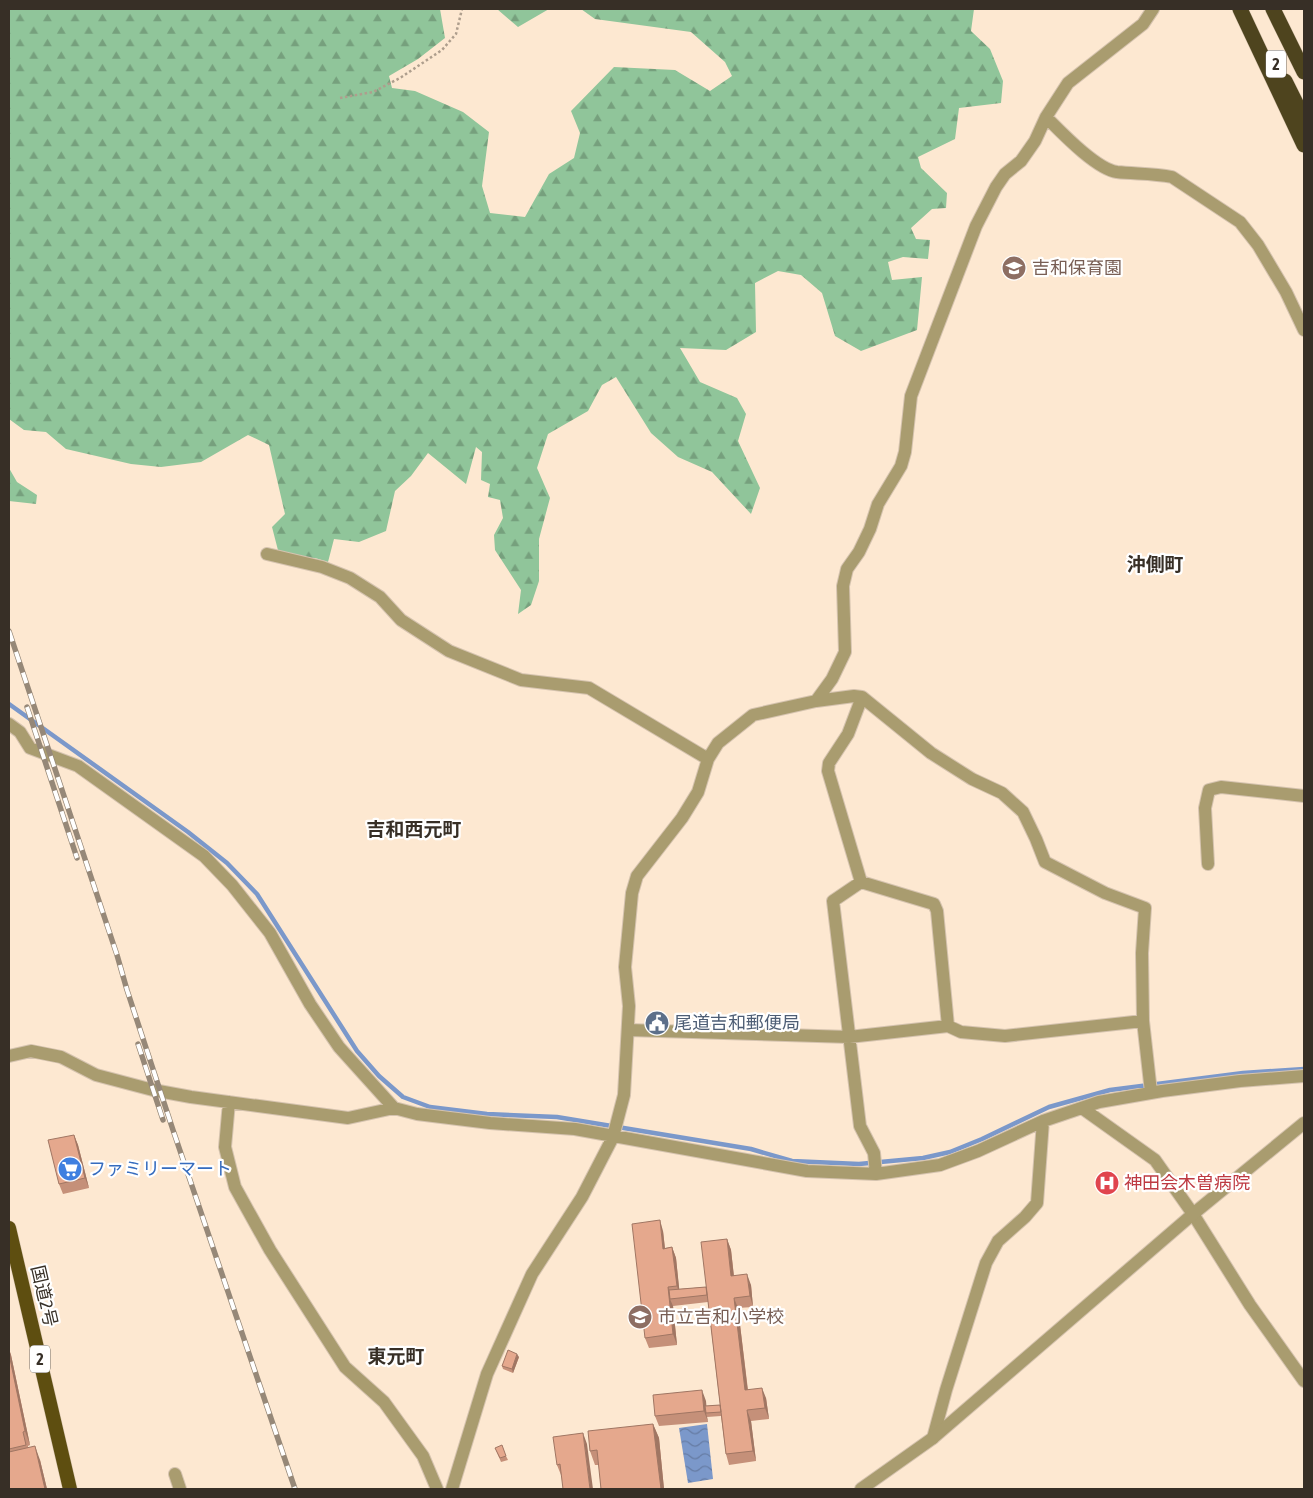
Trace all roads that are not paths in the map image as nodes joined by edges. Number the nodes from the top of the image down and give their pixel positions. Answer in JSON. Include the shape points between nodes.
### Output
{"nodes":[{"id":1,"x":1153,"y":9,"type":"edge"},
{"id":2,"x":1240,"y":9,"type":"edge"},
{"id":3,"x":1248,"y":9,"type":"edge"},
{"id":4,"x":1273,"y":9,"type":"edge"},
{"id":5,"x":1304,"y":72,"type":"edge"},
{"id":6,"x":1046,"y":117,"type":"junction"},
{"id":7,"x":1304,"y":120,"type":"edge"},
{"id":8,"x":1304,"y":145,"type":"edge"},
{"id":9,"x":1304,"y":330,"type":"edge"},
{"id":10,"x":267,"y":554,"type":"dead end"},
{"id":11,"x":862,"y":697,"type":"junction"},
{"id":12,"x":816,"y":701,"type":"junction"},
{"id":13,"x":9,"y":724,"type":"edge"},
{"id":14,"x":708,"y":759,"type":"junction"},
{"id":15,"x":1304,"y":796,"type":"edge"},
{"id":16,"x":1208,"y":864,"type":"dead end"},
{"id":17,"x":861,"y":882,"type":"junction"},
{"id":18,"x":1143,"y":1021,"type":"junction"},
{"id":19,"x":948,"y":1026,"type":"junction"},
{"id":20,"x":628,"y":1030,"type":"junction"},
{"id":21,"x":849,"y":1037,"type":"junction"},
{"id":22,"x":9,"y":1056,"type":"edge"},
{"id":23,"x":1304,"y":1076,"type":"edge"},
{"id":24,"x":1151,"y":1092,"type":"junction"},
{"id":25,"x":229,"y":1102,"type":"junction"},
{"id":26,"x":394,"y":1108,"type":"junction"},
{"id":27,"x":1082,"y":1108,"type":"junction"},
{"id":28,"x":1043,"y":1121,"type":"junction"},
{"id":29,"x":1304,"y":1124,"type":"edge"},
{"id":30,"x":613,"y":1137,"type":"junction"},
{"id":31,"x":876,"y":1174,"type":"junction"},
{"id":32,"x":1193,"y":1214,"type":"junction"},
{"id":33,"x":9,"y":1228,"type":"edge"},
{"id":34,"x":1304,"y":1381,"type":"edge"},
{"id":35,"x":933,"y":1438,"type":"junction"},
{"id":36,"x":175,"y":1474,"type":"dead end"},
{"id":37,"x":70,"y":1489,"type":"edge"},
{"id":38,"x":180,"y":1489,"type":"edge"},
{"id":39,"x":437,"y":1489,"type":"edge"},
{"id":40,"x":452,"y":1489,"type":"edge"},
{"id":41,"x":861,"y":1489,"type":"edge"}],
"edges":[{"from":1,"to":6,"type":"street","via":[[1143,24],[1068,83]]},
{"from":2,"to":8,"type":"highway"},
{"from":3,"to":7,"type":"highway","number":"2"},
{"from":4,"to":5,"type":"highway","number":"2"},
{"from":6,"to":9,"type":"street","via":[[1105,168],[1115,172],[1172,177],[1240,222],[1286,292]]},
{"from":6,"to":12,"type":"street","via":[[1021,161],[996,186],[976,226],[911,396],[901,466],[878,504],[859,552],[847,569],[843,586],[845,652],[832,679]]},
{"from":10,"to":14,"type":"street","via":[[322,566],[350,578],[380,597],[402,620],[449,651],[521,680],[589,688]]},
{"from":11,"to":12,"type":"street"},
{"from":11,"to":17,"type":"street","via":[[848,734],[829,763],[828,771]]},
{"from":11,"to":18,"type":"street","via":[[931,753],[972,779],[1002,793],[1023,812],[1045,862],[1105,893],[1145,908]]},
{"from":12,"to":14,"type":"street","via":[[753,715],[718,743]]},
{"from":13,"to":26,"type":"street","via":[[20,732],[30,748],[78,766],[204,856],[270,933],[310,1004],[339,1047]]},
{"from":14,"to":20,"type":"street","via":[[698,792],[637,876],[632,893],[625,968]]},
{"from":15,"to":16,"type":"street","via":[[1221,787],[1209,790],[1205,808]]},
{"from":17,"to":19,"type":"street","via":[[934,904]]},
{"from":17,"to":21,"type":"street","via":[[833,901]]},
{"from":18,"to":19,"type":"street","via":[[1005,1036],[961,1032]]},
{"from":18,"to":24,"type":"street"},
{"from":19,"to":21,"type":"street"},
{"from":20,"to":21,"type":"street"},
{"from":20,"to":30,"type":"street","via":[[624,1095]]},
{"from":21,"to":31,"type":"street","via":[[860,1126],[874,1153]]},
{"from":22,"to":25,"type":"street","via":[[31,1051],[54,1055],[96,1075],[192,1098]]},
{"from":23,"to":24,"type":"street"},
{"from":24,"to":27,"type":"street"},
{"from":25,"to":26,"type":"street","via":[[348,1118]]},
{"from":25,"to":39,"type":"street","via":[[224,1147],[235,1187],[270,1250],[345,1367],[384,1402],[423,1456]]},
{"from":26,"to":30,"type":"street","via":[[416,1114],[575,1129]]},
{"from":27,"to":28,"type":"street"},
{"from":27,"to":32,"type":"street","via":[[1155,1160]]},
{"from":28,"to":31,"type":"street","via":[[940,1165]]},
{"from":28,"to":35,"type":"street","via":[[1037,1203],[998,1241],[986,1263]]},
{"from":29,"to":32,"type":"street"},
{"from":30,"to":31,"type":"street","via":[[807,1171]]},
{"from":30,"to":40,"type":"street","via":[[582,1197],[532,1274],[487,1374]]},
{"from":32,"to":34,"type":"street"},
{"from":32,"to":35,"type":"street"},
{"from":33,"to":37,"type":"highway","name":"国道2号","number":"2"},
{"from":35,"to":41,"type":"street"},
{"from":36,"to":38,"type":"street"}]}
